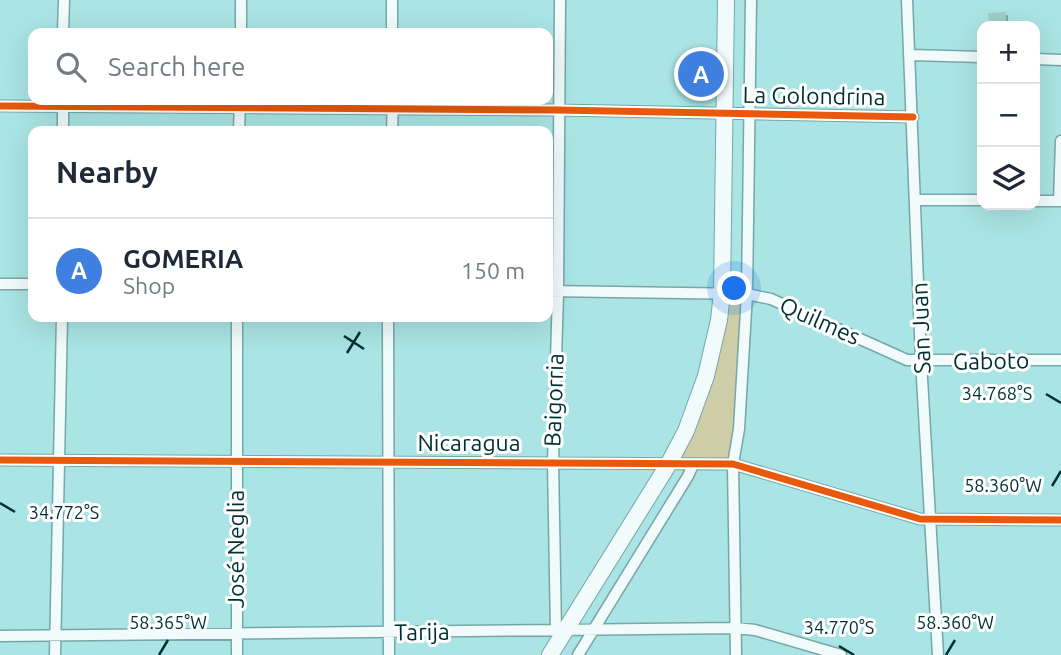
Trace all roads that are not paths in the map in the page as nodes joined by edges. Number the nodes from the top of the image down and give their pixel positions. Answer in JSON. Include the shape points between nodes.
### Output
{"nodes":[{"id":1,"x":64,"y":0,"type":"edge"},
{"id":2,"x":241,"y":0,"type":"edge"},
{"id":3,"x":392,"y":0,"type":"edge"},
{"id":4,"x":560,"y":0,"type":"edge"},
{"id":5,"x":726,"y":0,"type":"edge"},
{"id":6,"x":751,"y":0,"type":"edge"},
{"id":7,"x":907,"y":0,"type":"edge"},
{"id":8,"x":63,"y":28,"type":"edge"},
{"id":9,"x":241,"y":28,"type":"edge"},
{"id":10,"x":392,"y":28,"type":"edge"},
{"id":11,"x":911,"y":55,"type":"junction"},
{"id":12,"x":977,"y":57,"type":"edge"},
{"id":13,"x":1040,"y":59,"type":"edge"},
{"id":14,"x":1061,"y":60,"type":"edge"},
{"id":15,"x":28,"y":105,"type":"edge"},
{"id":16,"x":63,"y":105,"type":"edge"},
{"id":17,"x":240,"y":105,"type":"edge"},
{"id":18,"x":393,"y":105,"type":"edge"},
{"id":19,"x":420,"y":105,"type":"edge"},
{"id":20,"x":0,"y":106,"type":"edge"},
{"id":21,"x":558,"y":110,"type":"junction"},
{"id":22,"x":726,"y":113,"type":"junction"},
{"id":23,"x":750,"y":114,"type":"junction"},
{"id":24,"x":913,"y":117,"type":"junction"},
{"id":25,"x":63,"y":126,"type":"edge"},
{"id":26,"x":239,"y":126,"type":"edge"},
{"id":27,"x":392,"y":126,"type":"edge"},
{"id":28,"x":1061,"y":141,"type":"edge"},
{"id":29,"x":916,"y":200,"type":"junction"},
{"id":30,"x":977,"y":200,"type":"edge"},
{"id":31,"x":1040,"y":201,"type":"edge"},
{"id":32,"x":1060,"y":201,"type":"edge"},
{"id":33,"x":0,"y":284,"type":"edge"},
{"id":34,"x":28,"y":284,"type":"edge"},
{"id":35,"x":553,"y":291,"type":"edge"},
{"id":36,"x":722,"y":293,"type":"junction"},
{"id":37,"x":747,"y":294,"type":"junction"},
{"id":38,"x":62,"y":322,"type":"edge"},
{"id":39,"x":237,"y":322,"type":"edge"},
{"id":40,"x":388,"y":322,"type":"edge"},
{"id":41,"x":1061,"y":360,"type":"edge"},
{"id":42,"x":921,"y":362,"type":"junction"},
{"id":43,"x":0,"y":460,"type":"edge"},
{"id":44,"x":59,"y":461,"type":"junction"},
{"id":45,"x":236,"y":462,"type":"junction"},
{"id":46,"x":553,"y":462,"type":"junction"},
{"id":47,"x":387,"y":463,"type":"junction"},
{"id":48,"x":733,"y":464,"type":"junction"},
{"id":49,"x":668,"y":465,"type":"junction"},
{"id":50,"x":693,"y":465,"type":"junction"},
{"id":51,"x":931,"y":519,"type":"junction"},
{"id":52,"x":1061,"y":520,"type":"edge"},
{"id":53,"x":736,"y":628,"type":"junction"},
{"id":54,"x":560,"y":631,"type":"junction"},
{"id":55,"x":593,"y":631,"type":"junction"},
{"id":56,"x":388,"y":633,"type":"junction"},
{"id":57,"x":236,"y":635,"type":"junction"},
{"id":58,"x":0,"y":636,"type":"edge"},
{"id":59,"x":55,"y":637,"type":"junction"},
{"id":60,"x":55,"y":655,"type":"edge"},
{"id":61,"x":237,"y":655,"type":"edge"},
{"id":62,"x":388,"y":655,"type":"edge"},
{"id":63,"x":550,"y":655,"type":"edge"},
{"id":64,"x":578,"y":655,"type":"edge"},
{"id":65,"x":736,"y":655,"type":"edge"},
{"id":66,"x":841,"y":655,"type":"edge"},
{"id":67,"x":938,"y":655,"type":"edge"}],
"edges":[{"from":1,"to":8,"type":"street"},
{"from":2,"to":9,"type":"street"},
{"from":3,"to":10,"type":"street"},
{"from":4,"to":21,"type":"street","name":"Baigorria"},
{"from":5,"to":22,"type":"main road"},
{"from":6,"to":23,"type":"street"},
{"from":7,"to":11,"type":"street","name":"San Juan"},
{"from":11,"to":12,"type":"street"},
{"from":11,"to":24,"type":"street","name":"San Juan"},
{"from":13,"to":14,"type":"street"},
{"from":15,"to":20,"type":"street","name":"La Golondrina"},
{"from":16,"to":25,"type":"street"},
{"from":17,"to":26,"type":"street"},
{"from":18,"to":27,"type":"street"},
{"from":19,"to":21,"type":"street","name":"La Golondrina"},
{"from":21,"to":22,"type":"street","name":"La Golondrina"},
{"from":21,"to":35,"type":"street","name":"Baigorria"},
{"from":22,"to":23,"type":"street","name":"La Golondrina"},
{"from":22,"to":36,"type":"main road"},
{"from":23,"to":24,"type":"street","name":"La Golondrina"},
{"from":23,"to":37,"type":"street"},
{"from":24,"to":29,"type":"street","name":"San Juan"},
{"from":28,"to":32,"type":"street"},
{"from":29,"to":30,"type":"street"},
{"from":29,"to":42,"type":"street","name":"San Juan"},
{"from":31,"to":32,"type":"street"},
{"from":33,"to":34,"type":"street"},
{"from":35,"to":36,"type":"street","name":"Quilmes"},
{"from":35,"to":46,"type":"street","name":"Baigorria"},
{"from":36,"to":37,"type":"street","name":"Quilmes"},
{"from":36,"to":49,"type":"main road","via":[[714,345],[697,405]]},
{"from":37,"to":42,"type":"street","name":"Quilmes","via":[[772,299],[894,355]]},
{"from":37,"to":48,"type":"street"},
{"from":38,"to":44,"type":"street"},
{"from":39,"to":45,"type":"street","name":"José Neglia"},
{"from":40,"to":47,"type":"street"},
{"from":41,"to":42,"type":"street","name":"Gaboto"},
{"from":42,"to":51,"type":"street","name":"San Juan"},
{"from":43,"to":44,"type":"street","name":"Nicaragua"},
{"from":44,"to":45,"type":"street","name":"Nicaragua"},
{"from":44,"to":59,"type":"street"},
{"from":45,"to":47,"type":"street","name":"Nicaragua"},
{"from":45,"to":57,"type":"street","name":"José Neglia"},
{"from":46,"to":47,"type":"street","name":"Nicaragua"},
{"from":46,"to":49,"type":"street","name":"Nicaragua"},
{"from":46,"to":54,"type":"street","name":"Baigorria"},
{"from":47,"to":56,"type":"street"},
{"from":48,"to":50,"type":"street","name":"Nicaragua"},
{"from":48,"to":51,"type":"street","name":"Nicaragua"},
{"from":48,"to":53,"type":"street"},
{"from":49,"to":50,"type":"street","name":"Nicaragua"},
{"from":49,"to":54,"type":"main road"},
{"from":50,"to":55,"type":"street"},
{"from":51,"to":52,"type":"street","name":"Nicaragua"},
{"from":51,"to":67,"type":"street","name":"San Juan"},
{"from":53,"to":55,"type":"street","name":"Tarija"},
{"from":53,"to":65,"type":"street"},
{"from":53,"to":66,"type":"street","name":"Tarija"},
{"from":54,"to":55,"type":"street","name":"Tarija"},
{"from":54,"to":56,"type":"street","name":"Tarija"},
{"from":54,"to":63,"type":"main road"},
{"from":55,"to":64,"type":"street"},
{"from":56,"to":57,"type":"street","name":"Tarija"},
{"from":56,"to":62,"type":"street"},
{"from":57,"to":59,"type":"street","name":"Tarija"},
{"from":57,"to":61,"type":"street","name":"José Neglia"},
{"from":58,"to":59,"type":"street","name":"Tarija"},
{"from":59,"to":60,"type":"street"}]}
